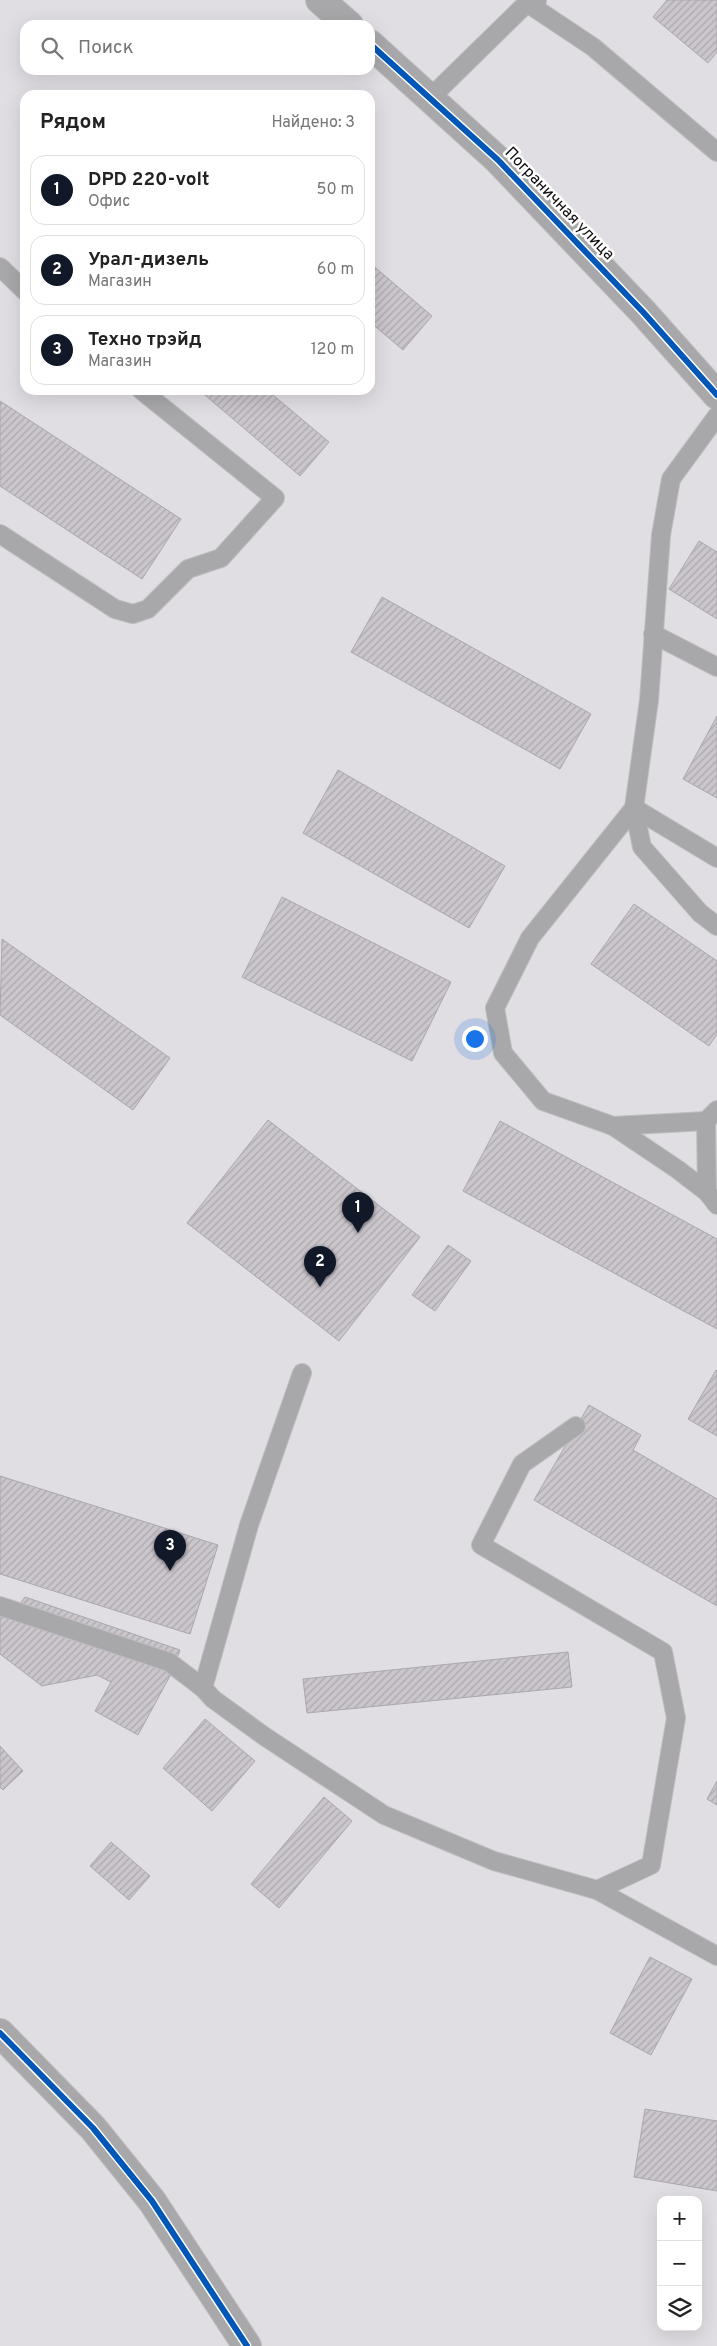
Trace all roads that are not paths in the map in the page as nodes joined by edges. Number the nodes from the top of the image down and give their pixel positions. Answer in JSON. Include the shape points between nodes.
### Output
{"nodes":[{"id":1,"x":320,"y":0,"type":"edge"},
{"id":2,"x":532,"y":1,"type":"edge"},
{"id":3,"x":343,"y":20,"type":"edge"},
{"id":4,"x":375,"y":48,"type":"edge"},
{"id":5,"x":431,"y":97,"type":"junction"},
{"id":6,"x":717,"y":152,"type":"edge"},
{"id":7,"x":0,"y":267,"type":"edge"},
{"id":8,"x":20,"y":286,"type":"edge"},
{"id":9,"x":717,"y":394,"type":"edge"},
{"id":10,"x":147,"y":395,"type":"edge"},
{"id":11,"x":717,"y":416,"type":"edge"},
{"id":12,"x":0,"y":534,"type":"edge"},
{"id":13,"x":653,"y":634,"type":"junction"},
{"id":14,"x":717,"y":667,"type":"edge"},
{"id":15,"x":634,"y":808,"type":"junction"},
{"id":16,"x":717,"y":858,"type":"edge"},
{"id":17,"x":717,"y":926,"type":"edge"},
{"id":18,"x":712,"y":1116,"type":"edge"},
{"id":19,"x":613,"y":1126,"type":"junction"},
{"id":20,"x":712,"y":1198,"type":"edge"},
{"id":21,"x":302,"y":1373,"type":"dead end"},
{"id":22,"x":576,"y":1426,"type":"dead end"},
{"id":23,"x":0,"y":1606,"type":"edge"},
{"id":24,"x":203,"y":1688,"type":"junction"},
{"id":25,"x":597,"y":1890,"type":"junction"},
{"id":26,"x":717,"y":1956,"type":"edge"},
{"id":27,"x":0,"y":2033,"type":"edge"},
{"id":28,"x":247,"y":2346,"type":"edge"}],
"edges":[{"from":1,"to":3,"type":"street"},
{"from":2,"to":5,"type":"lane"},
{"from":2,"to":6,"type":"lane","via":[[593,47]]},
{"from":4,"to":5,"type":"street","name":"Пограничная улица"},
{"from":5,"to":9,"type":"street","name":"Пограничная улица","via":[[498,160],[585,250]]},
{"from":7,"to":8,"type":"lane"},
{"from":10,"to":12,"type":"lane","via":[[275,498],[221,558],[188,569],[148,609],[132,614],[115,609]]},
{"from":11,"to":13,"type":"lane","via":[[671,479],[661,535]]},
{"from":13,"to":14,"type":"lane"},
{"from":13,"to":15,"type":"lane","via":[[649,700]]},
{"from":15,"to":16,"type":"lane"},
{"from":15,"to":17,"type":"lane","via":[[642,847],[700,913]]},
{"from":15,"to":19,"type":"lane","via":[[530,938],[495,1008],[503,1054],[543,1101]]},
{"from":18,"to":19,"type":"lane"},
{"from":18,"to":20,"type":"lane"},
{"from":19,"to":20,"type":"lane"},
{"from":21,"to":24,"type":"lane","via":[[249,1525]]},
{"from":22,"to":25,"type":"lane","via":[[522,1464],[482,1545],[663,1652],[676,1718],[651,1865]]},
{"from":23,"to":24,"type":"lane","via":[[169,1662]]},
{"from":24,"to":25,"type":"lane","via":[[264,1736],[384,1815],[494,1861]]},
{"from":25,"to":26,"type":"lane"},
{"from":27,"to":28,"type":"street","via":[[93,2128],[152,2201]]}]}
